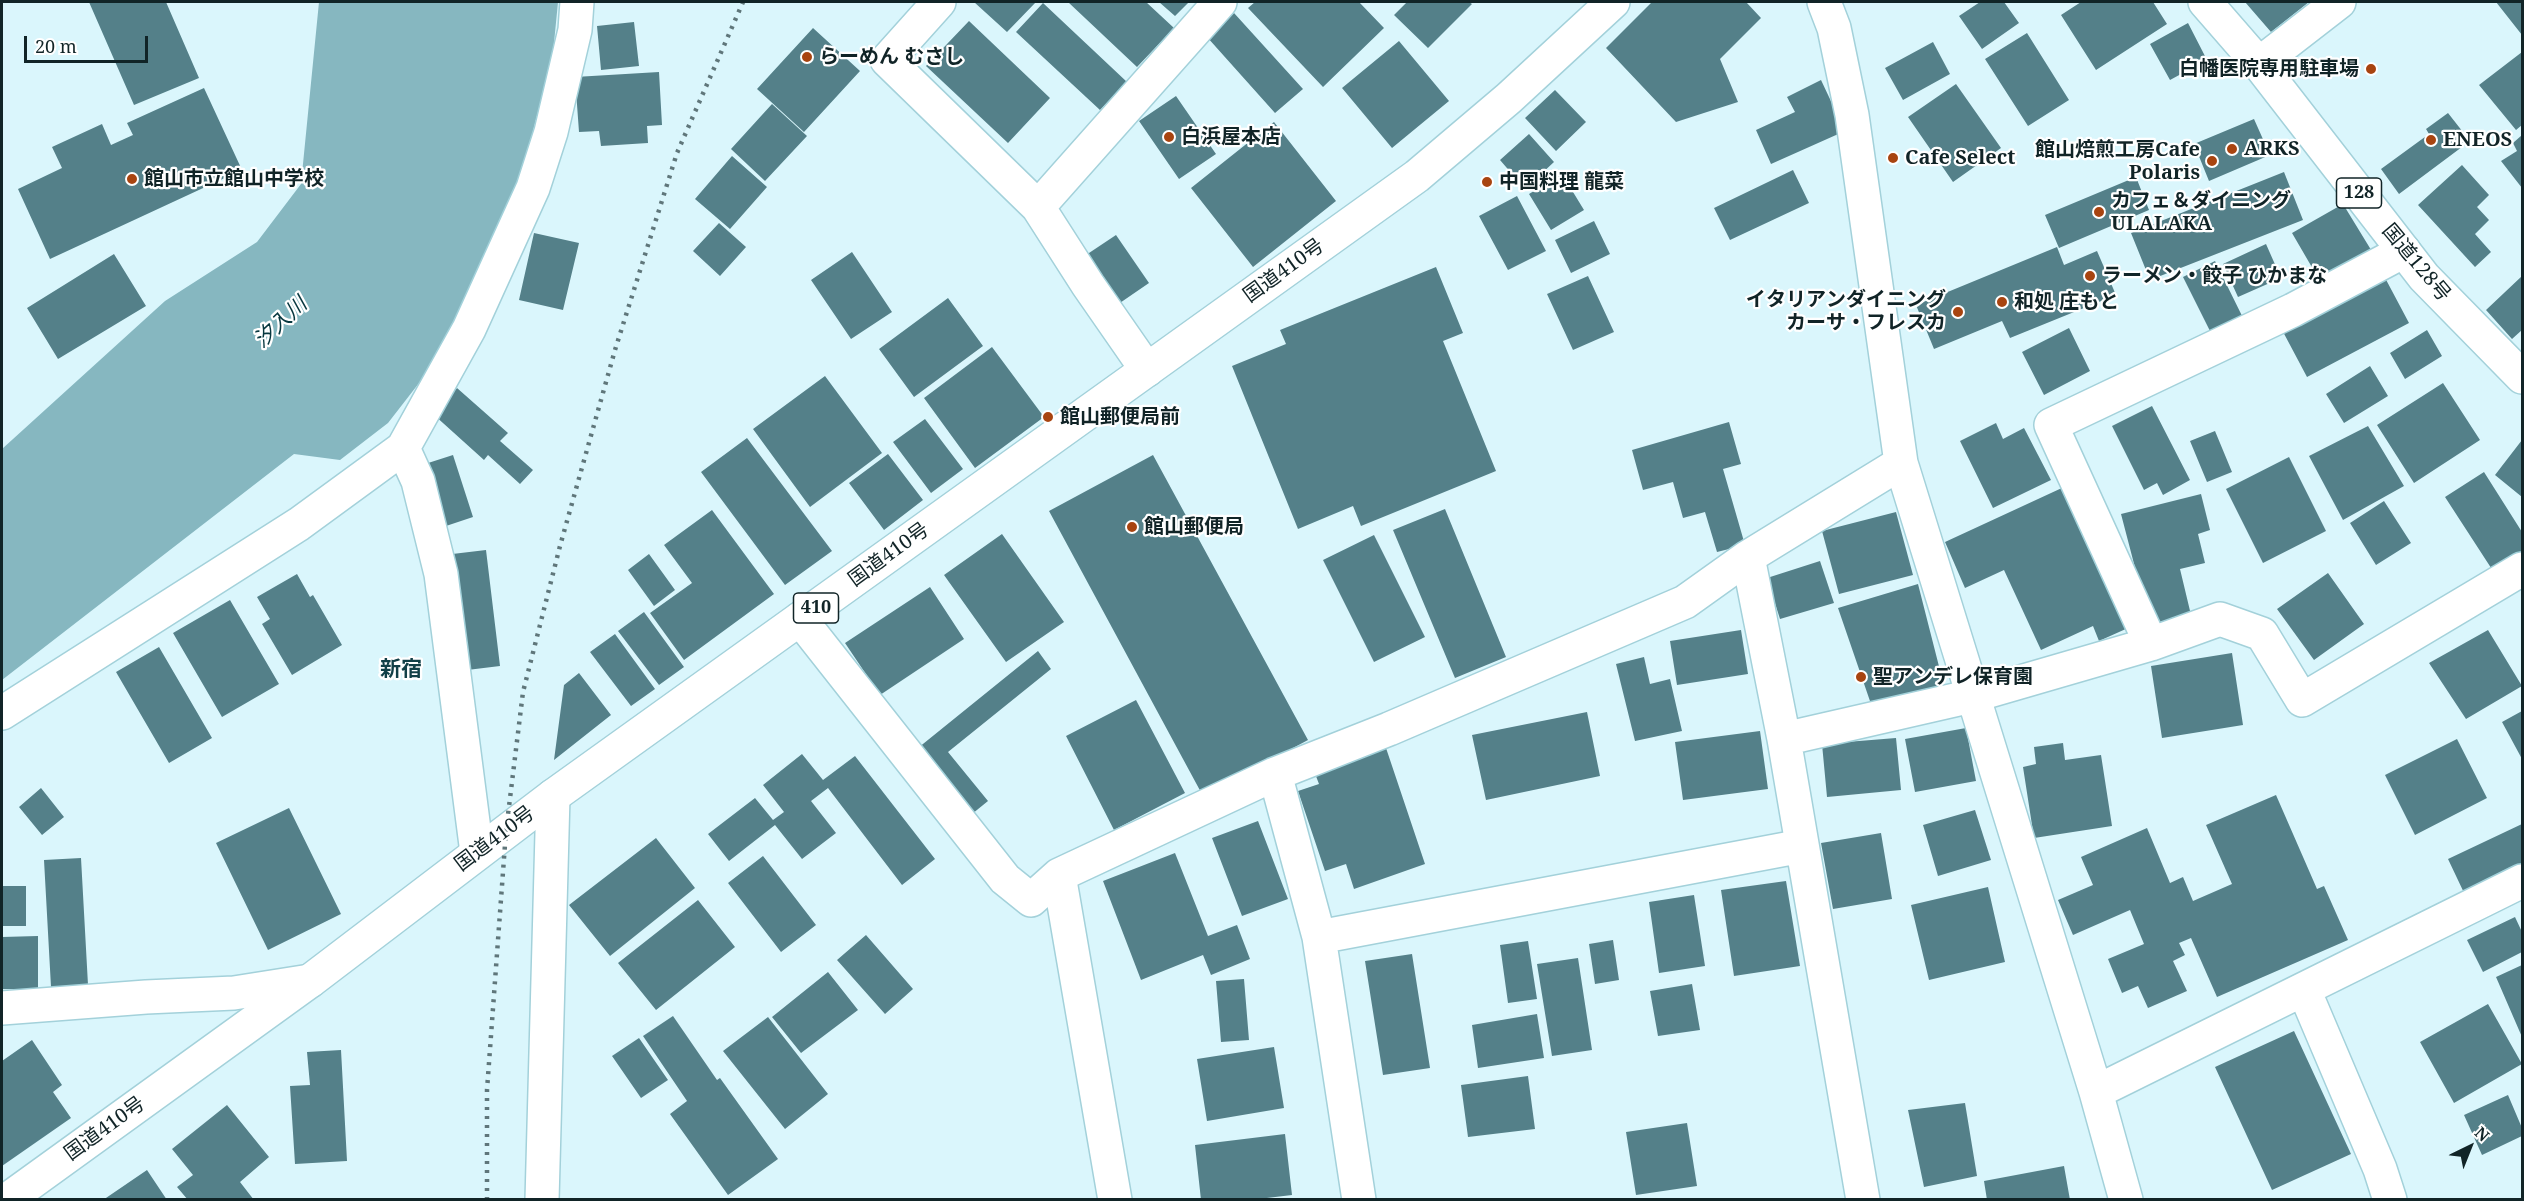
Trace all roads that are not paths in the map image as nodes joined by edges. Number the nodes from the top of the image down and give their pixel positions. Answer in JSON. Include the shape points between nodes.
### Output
{"nodes":[{"id":1,"x":577,"y":2,"type":"edge"},
{"id":2,"x":939,"y":2,"type":"edge"},
{"id":3,"x":1220,"y":2,"type":"edge"},
{"id":4,"x":1613,"y":2,"type":"edge"},
{"id":5,"x":1824,"y":2,"type":"edge"},
{"id":6,"x":2205,"y":2,"type":"edge"},
{"id":7,"x":2339,"y":2,"type":"edge"},
{"id":8,"x":2259,"y":64,"type":"junction"},
{"id":9,"x":1038,"y":207,"type":"junction"},
{"id":10,"x":2404,"y":250,"type":"junction"},
{"id":11,"x":1147,"y":370,"type":"junction"},
{"id":12,"x":2523,"y":377,"type":"edge"},
{"id":13,"x":402,"y":448,"type":"junction"},
{"id":14,"x":1900,"y":463,"type":"junction"},
{"id":15,"x":1748,"y":557,"type":"junction"},
{"id":16,"x":2523,"y":569,"type":"edge"},
{"id":17,"x":800,"y":619,"type":"junction"},
{"id":18,"x":2151,"y":644,"type":"junction"},
{"id":19,"x":1972,"y":696,"type":"junction"},
{"id":20,"x":2,"y":714,"type":"edge"},
{"id":21,"x":1784,"y":739,"type":"junction"},
{"id":22,"x":1275,"y":774,"type":"junction"},
{"id":23,"x":553,"y":796,"type":"junction"},
{"id":24,"x":1802,"y":846,"type":"junction"},
{"id":25,"x":477,"y":852,"type":"junction"},
{"id":26,"x":1059,"y":875,"type":"junction"},
{"id":27,"x":2523,"y":881,"type":"edge"},
{"id":28,"x":1319,"y":937,"type":"junction"},
{"id":29,"x":310,"y":981,"type":"junction"},
{"id":30,"x":2304,"y":990,"type":"junction"},
{"id":31,"x":2,"y":1008,"type":"edge"},
{"id":32,"x":2096,"y":1092,"type":"junction"},
{"id":33,"x":7,"y":1200,"type":"edge"},
{"id":34,"x":542,"y":1200,"type":"edge"},
{"id":35,"x":1115,"y":1200,"type":"edge"},
{"id":36,"x":1359,"y":1200,"type":"edge"},
{"id":37,"x":1863,"y":1200,"type":"edge"},
{"id":38,"x":2127,"y":1200,"type":"edge"},
{"id":39,"x":2390,"y":1200,"type":"edge"}],
"edges":[{"from":1,"to":13,"type":"main road","via":[[575,30],[559,98],[533,188],[469,329]]},
{"from":2,"to":9,"type":"main road","via":[[887,60]]},
{"from":3,"to":9,"type":"main road"},
{"from":4,"to":11,"type":"main road","name":"国道410号","number":"410","via":[[1417,176]]},
{"from":5,"to":14,"type":"main road","via":[[1834,28],[1852,115]]},
{"from":6,"to":8,"type":"main road","name":"国道128号","number":"128"},
{"from":7,"to":8,"type":"main road"},
{"from":8,"to":10,"type":"main road","name":"国道128号","number":"128"},
{"from":9,"to":11,"type":"main road"},
{"from":10,"to":12,"type":"main road","name":"国道128号","number":"128","via":[[2424,277]]},
{"from":10,"to":18,"type":"main road","via":[[2294,310],[2050,425]]},
{"from":11,"to":17,"type":"main road","name":"国道410号","number":"410"},
{"from":13,"to":20,"type":"main road","via":[[299,524]]},
{"from":13,"to":25,"type":"main road","via":[[418,481],[441,574]]},
{"from":14,"to":15,"type":"main road"},
{"from":14,"to":19,"type":"main road"},
{"from":15,"to":21,"type":"main road"},
{"from":15,"to":22,"type":"main road","via":[[1685,602]]},
{"from":16,"to":18,"type":"main road","via":[[2302,700],[2262,634],[2220,619]]},
{"from":17,"to":23,"type":"main road","name":"国道410号","number":"410"},
{"from":17,"to":26,"type":"main road","via":[[1005,879],[1031,900]]},
{"from":18,"to":19,"type":"main road"},
{"from":19,"to":21,"type":"main road"},
{"from":19,"to":32,"type":"main road"},
{"from":21,"to":24,"type":"main road"},
{"from":22,"to":26,"type":"main road"},
{"from":22,"to":28,"type":"main road"},
{"from":23,"to":25,"type":"main road","name":"国道410号","number":"410"},
{"from":23,"to":34,"type":"main road"},
{"from":24,"to":28,"type":"main road"},
{"from":24,"to":37,"type":"main road"},
{"from":25,"to":29,"type":"main road","name":"国道410号","number":"410"},
{"from":26,"to":35,"type":"main road"},
{"from":27,"to":30,"type":"main road"},
{"from":28,"to":36,"type":"main road"},
{"from":29,"to":31,"type":"main road","via":[[234,993]]},
{"from":29,"to":33,"type":"main road","name":"国道410号","number":"410"},
{"from":30,"to":32,"type":"main road"},
{"from":30,"to":39,"type":"main road"},
{"from":32,"to":38,"type":"main road"}]}
